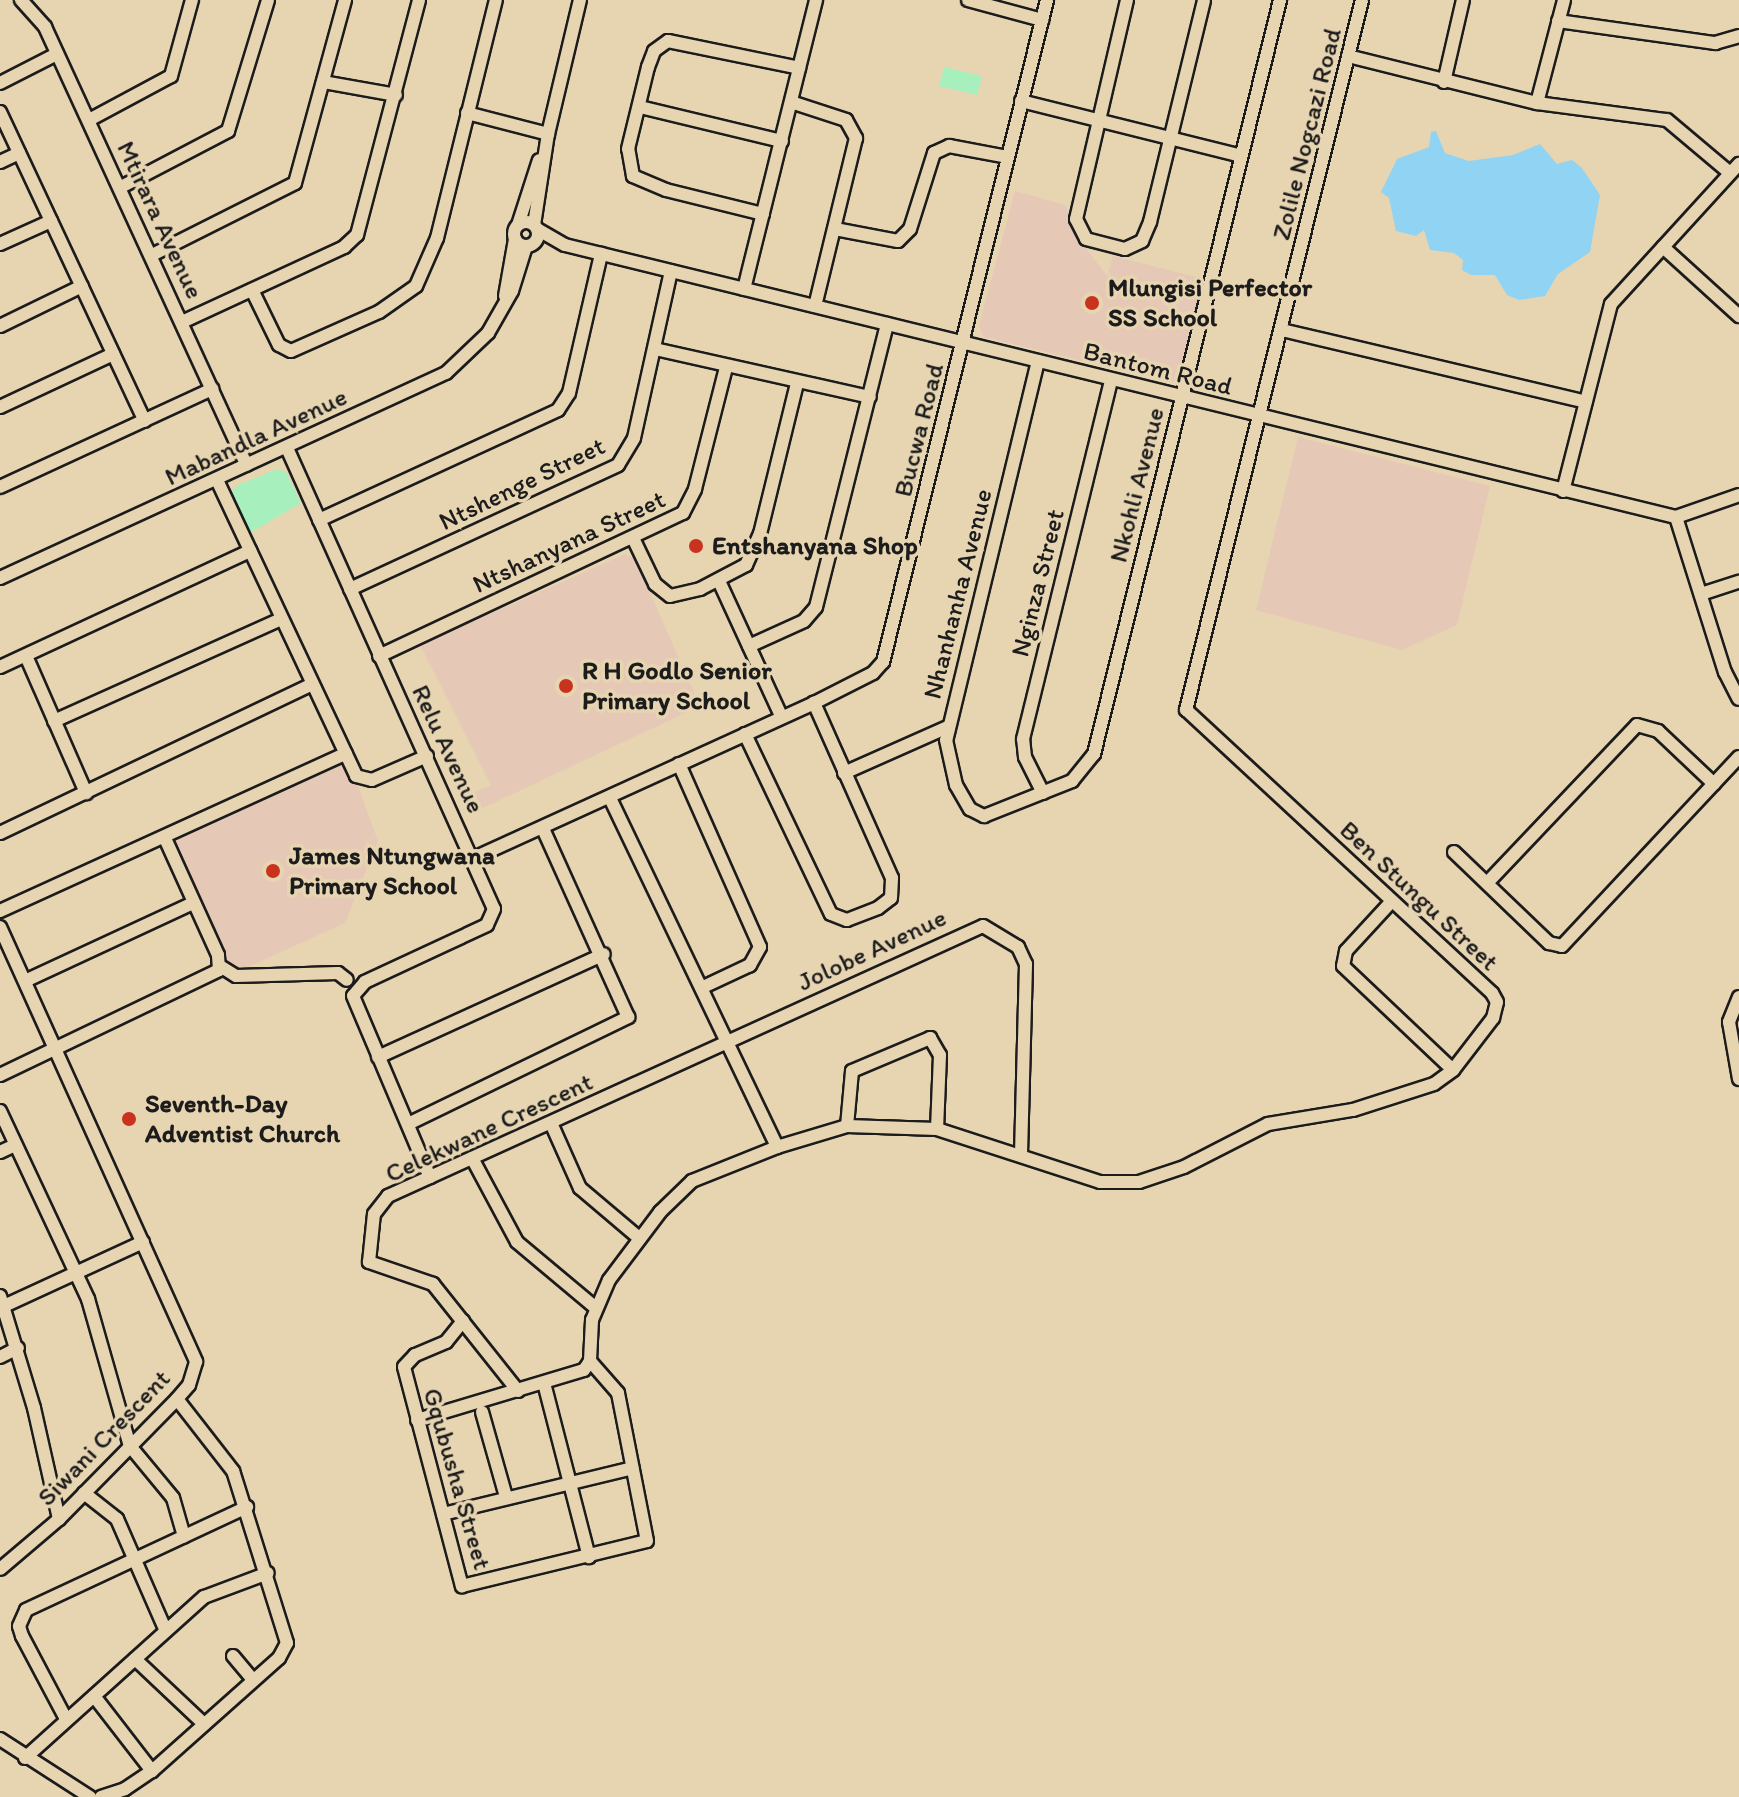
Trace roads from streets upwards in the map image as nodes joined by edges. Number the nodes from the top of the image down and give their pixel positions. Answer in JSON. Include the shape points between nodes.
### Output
{"nodes":[{"id":1,"x":21,"y":0,"type":"edge"},
{"id":2,"x":192,"y":0,"type":"edge"},
{"id":3,"x":268,"y":0,"type":"edge"},
{"id":4,"x":345,"y":0,"type":"edge"},
{"id":5,"x":419,"y":0,"type":"edge"},
{"id":6,"x":496,"y":0,"type":"edge"},
{"id":7,"x":580,"y":0,"type":"edge"},
{"id":8,"x":816,"y":0,"type":"edge"},
{"id":9,"x":969,"y":0,"type":"edge"},
{"id":10,"x":1047,"y":0,"type":"edge"},
{"id":11,"x":1127,"y":0,"type":"edge"},
{"id":12,"x":1204,"y":0,"type":"edge"},
{"id":13,"x":1280,"y":0,"type":"edge"},
{"id":14,"x":1362,"y":0,"type":"edge"},
{"id":15,"x":1463,"y":0,"type":"edge"},
{"id":16,"x":1564,"y":0,"type":"edge"},
{"id":17,"x":1042,"y":20,"type":"junction"},
{"id":18,"x":1558,"y":21,"type":"junction"},
{"id":19,"x":1739,"y":36,"type":"edge"},
{"id":20,"x":57,"y":54,"type":"junction"},
{"id":21,"x":1348,"y":56,"type":"junction"},
{"id":22,"x":799,"y":68,"type":"junction"},
{"id":23,"x":323,"y":82,"type":"junction"},
{"id":24,"x":1444,"y":82,"type":"junction"},
{"id":25,"x":0,"y":83,"type":"edge"},
{"id":26,"x":396,"y":95,"type":"junction"},
{"id":27,"x":1021,"y":101,"type":"junction"},
{"id":28,"x":791,"y":102,"type":"junction"},
{"id":29,"x":1537,"y":103,"type":"junction"},
{"id":30,"x":640,"y":107,"type":"junction"},
{"id":31,"x":0,"y":112,"type":"edge"},
{"id":32,"x":467,"y":113,"type":"junction"},
{"id":33,"x":89,"y":120,"type":"junction"},
{"id":34,"x":1098,"y":121,"type":"junction"},
{"id":35,"x":547,"y":139,"type":"junction"},
{"id":36,"x":1170,"y":139,"type":"junction"},
{"id":37,"x":782,"y":141,"type":"junction"},
{"id":38,"x":19,"y":153,"type":"junction"},
{"id":39,"x":1241,"y":156,"type":"junction"},
{"id":40,"x":1007,"y":157,"type":"junction"},
{"id":41,"x":0,"y":162,"type":"edge"},
{"id":42,"x":1734,"y":168,"type":"edge"},
{"id":43,"x":121,"y":187,"type":"junction"},
{"id":44,"x":763,"y":214,"type":"junction"},
{"id":45,"x":51,"y":221,"type":"junction"},
{"id":46,"x":518,"y":225,"type":"junction"},
{"id":47,"x":536,"y":227,"type":"junction"},
{"id":48,"x":835,"y":229,"type":"junction"},
{"id":49,"x":525,"y":243,"type":"junction"},
{"id":50,"x":0,"y":244,"type":"edge"},
{"id":51,"x":565,"y":245,"type":"junction"},
{"id":52,"x":1663,"y":247,"type":"junction"},
{"id":53,"x":601,"y":254,"type":"junction"},
{"id":54,"x":152,"y":255,"type":"junction"},
{"id":55,"x":671,"y":271,"type":"junction"},
{"id":56,"x":82,"y":286,"type":"junction"},
{"id":57,"x":744,"y":289,"type":"junction"},
{"id":58,"x":252,"y":290,"type":"junction"},
{"id":59,"x":815,"y":306,"type":"junction"},
{"id":60,"x":1739,"y":316,"type":"edge"},
{"id":61,"x":182,"y":322,"type":"junction"},
{"id":62,"x":887,"y":324,"type":"junction"},
{"id":63,"x":0,"y":326,"type":"edge"},
{"id":64,"x":1282,"y":330,"type":"junction"},
{"id":65,"x":964,"y":342,"type":"junction"},
{"id":66,"x":655,"y":349,"type":"junction"},
{"id":67,"x":113,"y":354,"type":"junction"},
{"id":68,"x":1038,"y":361,"type":"junction"},
{"id":69,"x":726,"y":367,"type":"junction"},
{"id":70,"x":1111,"y":380,"type":"junction"},
{"id":71,"x":797,"y":383,"type":"junction"},
{"id":72,"x":212,"y":389,"type":"junction"},
{"id":73,"x":870,"y":397,"type":"junction"},
{"id":74,"x":1181,"y":397,"type":"junction"},
{"id":75,"x":1586,"y":402,"type":"junction"},
{"id":76,"x":0,"y":407,"type":"edge"},
{"id":77,"x":1259,"y":417,"type":"junction"},
{"id":78,"x":145,"y":421,"type":"junction"},
{"id":79,"x":287,"y":448,"type":"junction"},
{"id":80,"x":246,"y":465,"type":"junction"},
{"id":81,"x":217,"y":480,"type":"junction"},
{"id":82,"x":0,"y":487,"type":"edge"},
{"id":83,"x":1563,"y":491,"type":"junction"},
{"id":84,"x":1739,"y":495,"type":"edge"},
{"id":85,"x":1676,"y":517,"type":"junction"},
{"id":86,"x":319,"y":520,"type":"junction"},
{"id":87,"x":633,"y":538,"type":"junction"},
{"id":88,"x":250,"y":551,"type":"junction"},
{"id":89,"x":0,"y":578,"type":"edge"},
{"id":90,"x":719,"y":581,"type":"junction"},
{"id":91,"x":1739,"y":582,"type":"edge"},
{"id":92,"x":350,"y":589,"type":"junction"},
{"id":93,"x":1701,"y":594,"type":"junction"},
{"id":94,"x":281,"y":619,"type":"junction"},
{"id":95,"x":749,"y":646,"type":"junction"},
{"id":96,"x":26,"y":656,"type":"junction"},
{"id":97,"x":379,"y":656,"type":"junction"},
{"id":98,"x":0,"y":667,"type":"edge"},
{"id":99,"x":312,"y":684,"type":"junction"},
{"id":100,"x":1739,"y":699,"type":"edge"},
{"id":101,"x":814,"y":703,"type":"junction"},
{"id":102,"x":781,"y":716,"type":"junction"},
{"id":103,"x":54,"y":721,"type":"junction"},
{"id":104,"x":948,"y":727,"type":"junction"},
{"id":105,"x":745,"y":734,"type":"junction"},
{"id":106,"x":346,"y":753,"type":"junction"},
{"id":107,"x":427,"y":756,"type":"junction"},
{"id":108,"x":1739,"y":757,"type":"edge"},
{"id":109,"x":679,"y":764,"type":"junction"},
{"id":110,"x":844,"y":773,"type":"junction"},
{"id":111,"x":1714,"y":784,"type":"junction"},
{"id":112,"x":86,"y":793,"type":"junction"},
{"id":113,"x":1043,"y":793,"type":"junction"},
{"id":114,"x":610,"y":798,"type":"junction"},
{"id":115,"x":543,"y":829,"type":"junction"},
{"id":116,"x":0,"y":833,"type":"edge"},
{"id":117,"x":165,"y":838,"type":"junction"},
{"id":118,"x":1454,"y":852,"type":"dead end"},
{"id":119,"x":474,"y":858,"type":"junction"},
{"id":120,"x":1488,"y":882,"type":"junction"},
{"id":121,"x":1392,"y":901,"type":"junction"},
{"id":122,"x":193,"y":903,"type":"junction"},
{"id":123,"x":0,"y":911,"type":"edge"},
{"id":124,"x":0,"y":927,"type":"edge"},
{"id":125,"x":604,"y":954,"type":"junction"},
{"id":126,"x":220,"y":966,"type":"junction"},
{"id":127,"x":347,"y":980,"type":"dead end"},
{"id":128,"x":25,"y":981,"type":"junction"},
{"id":129,"x":703,"y":987,"type":"junction"},
{"id":130,"x":1739,"y":997,"type":"edge"},
{"id":131,"x":728,"y":1042,"type":"junction"},
{"id":132,"x":55,"y":1048,"type":"junction"},
{"id":133,"x":378,"y":1057,"type":"junction"},
{"id":134,"x":1453,"y":1070,"type":"junction"},
{"id":135,"x":0,"y":1075,"type":"edge"},
{"id":136,"x":1739,"y":1079,"type":"edge"},
{"id":137,"x":0,"y":1111,"type":"edge"},
{"id":138,"x":551,"y":1123,"type":"junction"},
{"id":139,"x":408,"y":1124,"type":"junction"},
{"id":140,"x":847,"y":1126,"type":"junction"},
{"id":141,"x":937,"y":1129,"type":"junction"},
{"id":142,"x":15,"y":1145,"type":"junction"},
{"id":143,"x":777,"y":1147,"type":"junction"},
{"id":144,"x":0,"y":1152,"type":"edge"},
{"id":145,"x":1021,"y":1154,"type":"junction"},
{"id":146,"x":472,"y":1158,"type":"junction"},
{"id":147,"x":430,"y":1177,"type":"junction"},
{"id":148,"x":638,"y":1237,"type":"junction"},
{"id":149,"x":143,"y":1242,"type":"junction"},
{"id":150,"x":77,"y":1273,"type":"junction"},
{"id":151,"x":2,"y":1301,"type":"edge"},
{"id":152,"x":596,"y":1308,"type":"junction"},
{"id":153,"x":463,"y":1321,"type":"junction"},
{"id":154,"x":18,"y":1348,"type":"junction"},
{"id":155,"x":0,"y":1357,"type":"edge"},
{"id":156,"x":590,"y":1361,"type":"junction"},
{"id":157,"x":544,"y":1383,"type":"junction"},
{"id":158,"x":518,"y":1391,"type":"junction"},
{"id":159,"x":177,"y":1399,"type":"junction"},
{"id":160,"x":482,"y":1412,"type":"dead end"},
{"id":161,"x":417,"y":1420,"type":"junction"},
{"id":162,"x":130,"y":1446,"type":"junction"},
{"id":163,"x":633,"y":1468,"type":"junction"},
{"id":164,"x":570,"y":1483,"type":"junction"},
{"id":165,"x":84,"y":1493,"type":"junction"},
{"id":166,"x":506,"y":1497,"type":"junction"},
{"id":167,"x":247,"y":1507,"type":"junction"},
{"id":168,"x":443,"y":1514,"type":"junction"},
{"id":169,"x":59,"y":1519,"type":"junction"},
{"id":170,"x":184,"y":1536,"type":"junction"},
{"id":171,"x":589,"y":1557,"type":"junction"},
{"id":172,"x":133,"y":1559,"type":"junction"},
{"id":173,"x":0,"y":1569,"type":"edge"},
{"id":174,"x":268,"y":1573,"type":"junction"},
{"id":175,"x":166,"y":1631,"type":"junction"},
{"id":176,"x":233,"y":1656,"type":"dead end"},
{"id":177,"x":135,"y":1659,"type":"junction"},
{"id":178,"x":253,"y":1680,"type":"junction"},
{"id":179,"x":94,"y":1696,"type":"junction"},
{"id":180,"x":66,"y":1719,"type":"junction"},
{"id":181,"x":204,"y":1724,"type":"junction"},
{"id":182,"x":0,"y":1739,"type":"edge"},
{"id":183,"x":25,"y":1758,"type":"junction"},
{"id":184,"x":152,"y":1771,"type":"junction"},
{"id":185,"x":90,"y":1797,"type":"edge"},
{"id":186,"x":101,"y":1797,"type":"edge"}],
"edges":[{"from":1,"to":20,"type":"street","name":"Mtirara Avenue","via":[[39,18]]},
{"from":2,"to":33,"type":"street","via":[[171,76]]},
{"from":3,"to":43,"type":"street","via":[[228,131]]},
{"from":4,"to":23,"type":"street"},
{"from":5,"to":26,"type":"street"},
{"from":6,"to":32,"type":"street"},
{"from":7,"to":35,"type":"street"},
{"from":8,"to":22,"type":"street"},
{"from":9,"to":17,"type":"street"},
{"from":10,"to":17,"type":"street","name":"Bucwa Road"},
{"from":11,"to":34,"type":"street"},
{"from":12,"to":36,"type":"street"},
{"from":13,"to":39,"type":"street","name":"Nkohli Avenue"},
{"from":14,"to":21,"type":"street","name":"Zolile Nogcazi Road"},
{"from":15,"to":24,"type":"street"},
{"from":16,"to":18,"type":"street"},
{"from":17,"to":27,"type":"street","name":"Bucwa Road"},
{"from":18,"to":19,"type":"street","via":[[1715,43]]},
{"from":18,"to":29,"type":"street"},
{"from":20,"to":25,"type":"street"},
{"from":20,"to":33,"type":"street","name":"Mtirara Avenue"},
{"from":21,"to":24,"type":"street"},
{"from":21,"to":64,"type":"street","name":"Zolile Nogcazi Road"},
{"from":22,"to":28,"type":"street"},
{"from":22,"to":30,"type":"street","via":[[668,41],[654,51]]},
{"from":23,"to":26,"type":"street"},
{"from":23,"to":54,"type":"street","via":[[295,183]]},
{"from":24,"to":29,"type":"street"},
{"from":26,"to":58,"type":"street","via":[[357,235],[344,247]]},
{"from":27,"to":34,"type":"street"},
{"from":27,"to":40,"type":"street","name":"Bucwa Road"},
{"from":28,"to":37,"type":"street"},
{"from":28,"to":48,"type":"street","via":[[839,117],[854,131],[854,160]]},
{"from":29,"to":42,"type":"street","via":[[1667,120]]},
{"from":30,"to":37,"type":"street"},
{"from":30,"to":44,"type":"street","via":[[628,158],[639,181]]},
{"from":31,"to":38,"type":"street"},
{"from":32,"to":35,"type":"street"},
{"from":32,"to":58,"type":"street","via":[[429,262],[408,295],[288,351],[279,345]]},
{"from":33,"to":43,"type":"street","name":"Mtirara Avenue"},
{"from":34,"to":36,"type":"street"},
{"from":34,"to":36,"type":"street","via":[[1077,225],[1093,242],[1131,248],[1146,236]]},
{"from":35,"to":46,"type":"street"},
{"from":35,"to":47,"type":"street"},
{"from":36,"to":39,"type":"street"},
{"from":37,"to":44,"type":"street"},
{"from":38,"to":41,"type":"street"},
{"from":38,"to":45,"type":"street"},
{"from":39,"to":74,"type":"street","name":"Nkohli Avenue"},
{"from":40,"to":48,"type":"street","via":[[949,146],[934,153],[910,229],[898,241]]},
{"from":40,"to":65,"type":"street","name":"Bucwa Road"},
{"from":42,"to":52,"type":"street"},
{"from":43,"to":54,"type":"street","name":"Mtirara Avenue"},
{"from":44,"to":57,"type":"street"},
{"from":45,"to":50,"type":"street"},
{"from":45,"to":56,"type":"street"},
{"from":46,"to":47,"type":"street"},
{"from":46,"to":49,"type":"street"},
{"from":47,"to":49,"type":"street"},
{"from":47,"to":51,"type":"street","name":"Bantom Road"},
{"from":48,"to":59,"type":"street"},
{"from":49,"to":51,"type":"street","name":"Bantom Road"},
{"from":49,"to":79,"type":"street","name":"Mabandla Avenue","via":[[504,303],[474,350],[446,373]]},
{"from":51,"to":53,"type":"street","name":"Bantom Road"},
{"from":52,"to":60,"type":"street"},
{"from":52,"to":75,"type":"street","via":[[1611,304]]},
{"from":53,"to":55,"type":"street","name":"Bantom Road"},
{"from":53,"to":86,"type":"street","via":[[569,393],[558,410]]},
{"from":54,"to":61,"type":"street","name":"Mtirara Avenue"},
{"from":55,"to":57,"type":"street","name":"Bantom Road"},
{"from":55,"to":66,"type":"street","name":"Ntshenge Street"},
{"from":56,"to":63,"type":"street"},
{"from":56,"to":67,"type":"street"},
{"from":57,"to":59,"type":"street","name":"Bantom Road"},
{"from":58,"to":61,"type":"street"},
{"from":59,"to":62,"type":"street","name":"Bantom Road"},
{"from":61,"to":72,"type":"street","name":"Mtirara Avenue"},
{"from":62,"to":65,"type":"street","name":"Bantom Road"},
{"from":62,"to":73,"type":"street"},
{"from":64,"to":75,"type":"street"},
{"from":64,"to":77,"type":"street","name":"Zolile Nogcazi Road"},
{"from":65,"to":68,"type":"street","name":"Bantom Road"},
{"from":65,"to":101,"type":"street","name":"Bucwa Road","via":[[883,662],[873,673]]},
{"from":66,"to":69,"type":"street"},
{"from":66,"to":92,"type":"street","name":"Ntshenge Street","via":[[634,438],[618,465]]},
{"from":67,"to":76,"type":"street"},
{"from":67,"to":78,"type":"street"},
{"from":68,"to":70,"type":"street","name":"Bantom Road"},
{"from":68,"to":104,"type":"street","name":"Nhanhanha Avenue"},
{"from":69,"to":71,"type":"street"},
{"from":69,"to":87,"type":"street","name":"Ntshanyana Street","via":[[687,508]]},
{"from":70,"to":74,"type":"street","name":"Bantom Road"},
{"from":70,"to":113,"type":"street","name":"Nginza Street","via":[[1023,739],[1025,757]]},
{"from":71,"to":73,"type":"street"},
{"from":71,"to":90,"type":"street","via":[[756,550],[746,565]]},
{"from":72,"to":78,"type":"street"},
{"from":72,"to":80,"type":"street","name":"Mtirara Avenue"},
{"from":73,"to":95,"type":"street","via":[[816,607],[804,621]]},
{"from":74,"to":77,"type":"street","name":"Bantom Road"},
{"from":74,"to":113,"type":"street","name":"Nkohli Avenue","via":[[1094,754],[1082,774]]},
{"from":75,"to":83,"type":"street"},
{"from":77,"to":83,"type":"street","name":"Bantom Road"},
{"from":77,"to":121,"type":"street","name":"Ben Stungu Street","via":[[1186,710]]},
{"from":78,"to":82,"type":"street"},
{"from":79,"to":80,"type":"street","name":"Mabandla Avenue"},
{"from":79,"to":86,"type":"street","name":"Relu Avenue"},
{"from":80,"to":81,"type":"street","name":"Mabandla Avenue"},
{"from":81,"to":88,"type":"street"},
{"from":81,"to":89,"type":"street","name":"Mabandla Avenue"},
{"from":83,"to":85,"type":"street","name":"Bantom Road"},
{"from":84,"to":85,"type":"street"},
{"from":85,"to":93,"type":"street"},
{"from":86,"to":92,"type":"street","name":"Relu Avenue"},
{"from":87,"to":90,"type":"street","via":[[663,594],[684,595]]},
{"from":87,"to":97,"type":"street","name":"Ntshanyana Street"},
{"from":88,"to":94,"type":"street"},
{"from":88,"to":96,"type":"street"},
{"from":90,"to":95,"type":"street"},
{"from":91,"to":93,"type":"street"},
{"from":92,"to":97,"type":"street","name":"Relu Avenue"},
{"from":93,"to":100,"type":"street"},
{"from":94,"to":99,"type":"street"},
{"from":94,"to":103,"type":"street"},
{"from":95,"to":102,"type":"street"},
{"from":96,"to":98,"type":"street"},
{"from":96,"to":103,"type":"street"},
{"from":97,"to":107,"type":"street","name":"Relu Avenue"},
{"from":99,"to":106,"type":"street"},
{"from":99,"to":112,"type":"street"},
{"from":101,"to":102,"type":"street","name":"Bucwa Road"},
{"from":101,"to":110,"type":"street"},
{"from":102,"to":105,"type":"street","name":"Bucwa Road"},
{"from":103,"to":112,"type":"street"},
{"from":104,"to":110,"type":"street","name":"Nhanhanha Avenue"},
{"from":104,"to":113,"type":"street","name":"Nkohli Avenue","via":[[948,768],[973,811],[993,815]]},
{"from":105,"to":109,"type":"street","name":"Bucwa Road"},
{"from":105,"to":110,"type":"street","via":[[831,914],[847,920],[887,903],[893,886]]},
{"from":106,"to":107,"type":"street","via":[[356,776],[366,781]]},
{"from":106,"to":117,"type":"street"},
{"from":107,"to":119,"type":"street","name":"Relu Avenue"},
{"from":108,"to":111,"type":"street"},
{"from":109,"to":114,"type":"street","name":"Bucwa Road"},
{"from":109,"to":129,"type":"street","via":[[760,947],[750,965]]},
{"from":111,"to":120,"type":"street","via":[[1658,731],[1637,725]]},
{"from":111,"to":120,"type":"street","via":[[1567,944],[1549,943]]},
{"from":112,"to":116,"type":"street"},
{"from":114,"to":115,"type":"street","name":"Bucwa Road"},
{"from":114,"to":129,"type":"street"},
{"from":115,"to":119,"type":"street","name":"Bucwa Road"},
{"from":115,"to":125,"type":"street"},
{"from":117,"to":122,"type":"street"},
{"from":117,"to":123,"type":"street"},
{"from":118,"to":120,"type":"street"},
{"from":119,"to":133,"type":"street","name":"Relu Avenue","via":[[492,900],[491,921],[355,991],[354,1008]]},
{"from":121,"to":134,"type":"street","name":"Ben Stungu Street","via":[[1497,1002],[1493,1018]]},
{"from":121,"to":134,"type":"street","via":[[1346,951],[1343,966]]},
{"from":122,"to":126,"type":"street"},
{"from":122,"to":128,"type":"street"},
{"from":124,"to":128,"type":"street","name":"Siwani Crescent"},
{"from":125,"to":133,"type":"street"},
{"from":125,"to":139,"type":"street","via":[[625,1002],[628,1014],[622,1023]]},
{"from":126,"to":127,"type":"street","via":[[236,976],[338,973]]},
{"from":126,"to":132,"type":"street","via":[[198,983]]},
{"from":128,"to":132,"type":"street","name":"Siwani Crescent"},
{"from":129,"to":131,"type":"street"},
{"from":130,"to":136,"type":"street","via":[[1729,1022]]},
{"from":131,"to":138,"type":"street","name":"Celekwane Crescent"},
{"from":131,"to":143,"type":"street"},
{"from":131,"to":145,"type":"street","name":"Jolobe Avenue","via":[[983,926],[1018,947],[1026,964]]},
{"from":132,"to":135,"type":"street"},
{"from":132,"to":149,"type":"street","name":"Siwani Crescent"},
{"from":133,"to":139,"type":"street","name":"Relu Avenue"},
{"from":134,"to":145,"type":"street","name":"Ben Stungu Street","via":[[1434,1084],[1392,1099],[1268,1124],[1184,1167],[1139,1182],[1100,1182]]},
{"from":137,"to":142,"type":"street"},
{"from":138,"to":146,"type":"street","name":"Celekwane Crescent"},
{"from":138,"to":148,"type":"street","via":[[580,1188]]},
{"from":139,"to":147,"type":"street","name":"Relu Avenue"},
{"from":140,"to":141,"type":"street","name":"Ben Stungu Street"},
{"from":140,"to":141,"type":"street","via":[[852,1071],[930,1038],[940,1055]]},
{"from":140,"to":143,"type":"street","name":"Ben Stungu Street"},
{"from":141,"to":145,"type":"street","name":"Ben Stungu Street"},
{"from":142,"to":144,"type":"street"},
{"from":142,"to":150,"type":"street"},
{"from":143,"to":148,"type":"street","name":"Ben Stungu Street","via":[[692,1181]]},
{"from":146,"to":147,"type":"street","name":"Celekwane Crescent"},
{"from":146,"to":152,"type":"street","via":[[517,1242]]},
{"from":147,"to":153,"type":"street","name":"Celekwane Crescent","via":[[377,1206],[367,1258],[384,1269],[428,1280]]},
{"from":148,"to":152,"type":"street","name":"Ben Stungu Street"},
{"from":149,"to":150,"type":"street"},
{"from":149,"to":159,"type":"street","name":"Siwani Crescent","via":[[194,1351],[192,1379]]},
{"from":150,"to":151,"type":"street"},
{"from":150,"to":162,"type":"street"},
{"from":151,"to":154,"type":"street"},
{"from":152,"to":156,"type":"street","name":"Ben Stungu Street"},
{"from":153,"to":158,"type":"street","name":"Celekwane Crescent"},
{"from":153,"to":161,"type":"street","name":"Gqubusha Street","via":[[446,1342],[406,1362]]},
{"from":154,"to":155,"type":"street"},
{"from":154,"to":169,"type":"street"},
{"from":156,"to":157,"type":"street","via":[[579,1373]]},
{"from":156,"to":163,"type":"street","name":"Gqubusha Street","via":[[618,1393]]},
{"from":157,"to":158,"type":"street"},
{"from":157,"to":164,"type":"street"},
{"from":158,"to":161,"type":"street"},
{"from":159,"to":162,"type":"street","name":"Siwani Crescent"},
{"from":159,"to":167,"type":"street","via":[[229,1463]]},
{"from":160,"to":166,"type":"street"},
{"from":161,"to":168,"type":"street","name":"Gqubusha Street"},
{"from":162,"to":165,"type":"street","name":"Siwani Crescent"},
{"from":162,"to":170,"type":"street","via":[[173,1498]]},
{"from":163,"to":164,"type":"street"},
{"from":163,"to":171,"type":"street","name":"Gqubusha Street","via":[[647,1541]]},
{"from":164,"to":166,"type":"street"},
{"from":164,"to":171,"type":"street"},
{"from":165,"to":169,"type":"street","name":"Siwani Crescent"},
{"from":165,"to":172,"type":"street","via":[[117,1519]]},
{"from":166,"to":168,"type":"street"},
{"from":167,"to":170,"type":"street"},
{"from":167,"to":174,"type":"street"},
{"from":168,"to":171,"type":"street","name":"Gqubusha Street","via":[[462,1586]]},
{"from":169,"to":173,"type":"street","name":"Siwani Crescent"},
{"from":170,"to":172,"type":"street"},
{"from":172,"to":175,"type":"street"},
{"from":172,"to":180,"type":"street","via":[[35,1604],[20,1618],[38,1673]]},
{"from":174,"to":175,"type":"street","via":[[215,1590]]},
{"from":174,"to":178,"type":"street","via":[[287,1643]]},
{"from":175,"to":177,"type":"street"},
{"from":176,"to":178,"type":"street"},
{"from":177,"to":179,"type":"street"},
{"from":177,"to":181,"type":"street"},
{"from":178,"to":181,"type":"street"},
{"from":179,"to":180,"type":"street"},
{"from":179,"to":184,"type":"street"},
{"from":180,"to":183,"type":"street"},
{"from":181,"to":184,"type":"street"},
{"from":182,"to":183,"type":"street"},
{"from":183,"to":185,"type":"street"},
{"from":184,"to":186,"type":"street"}]}
